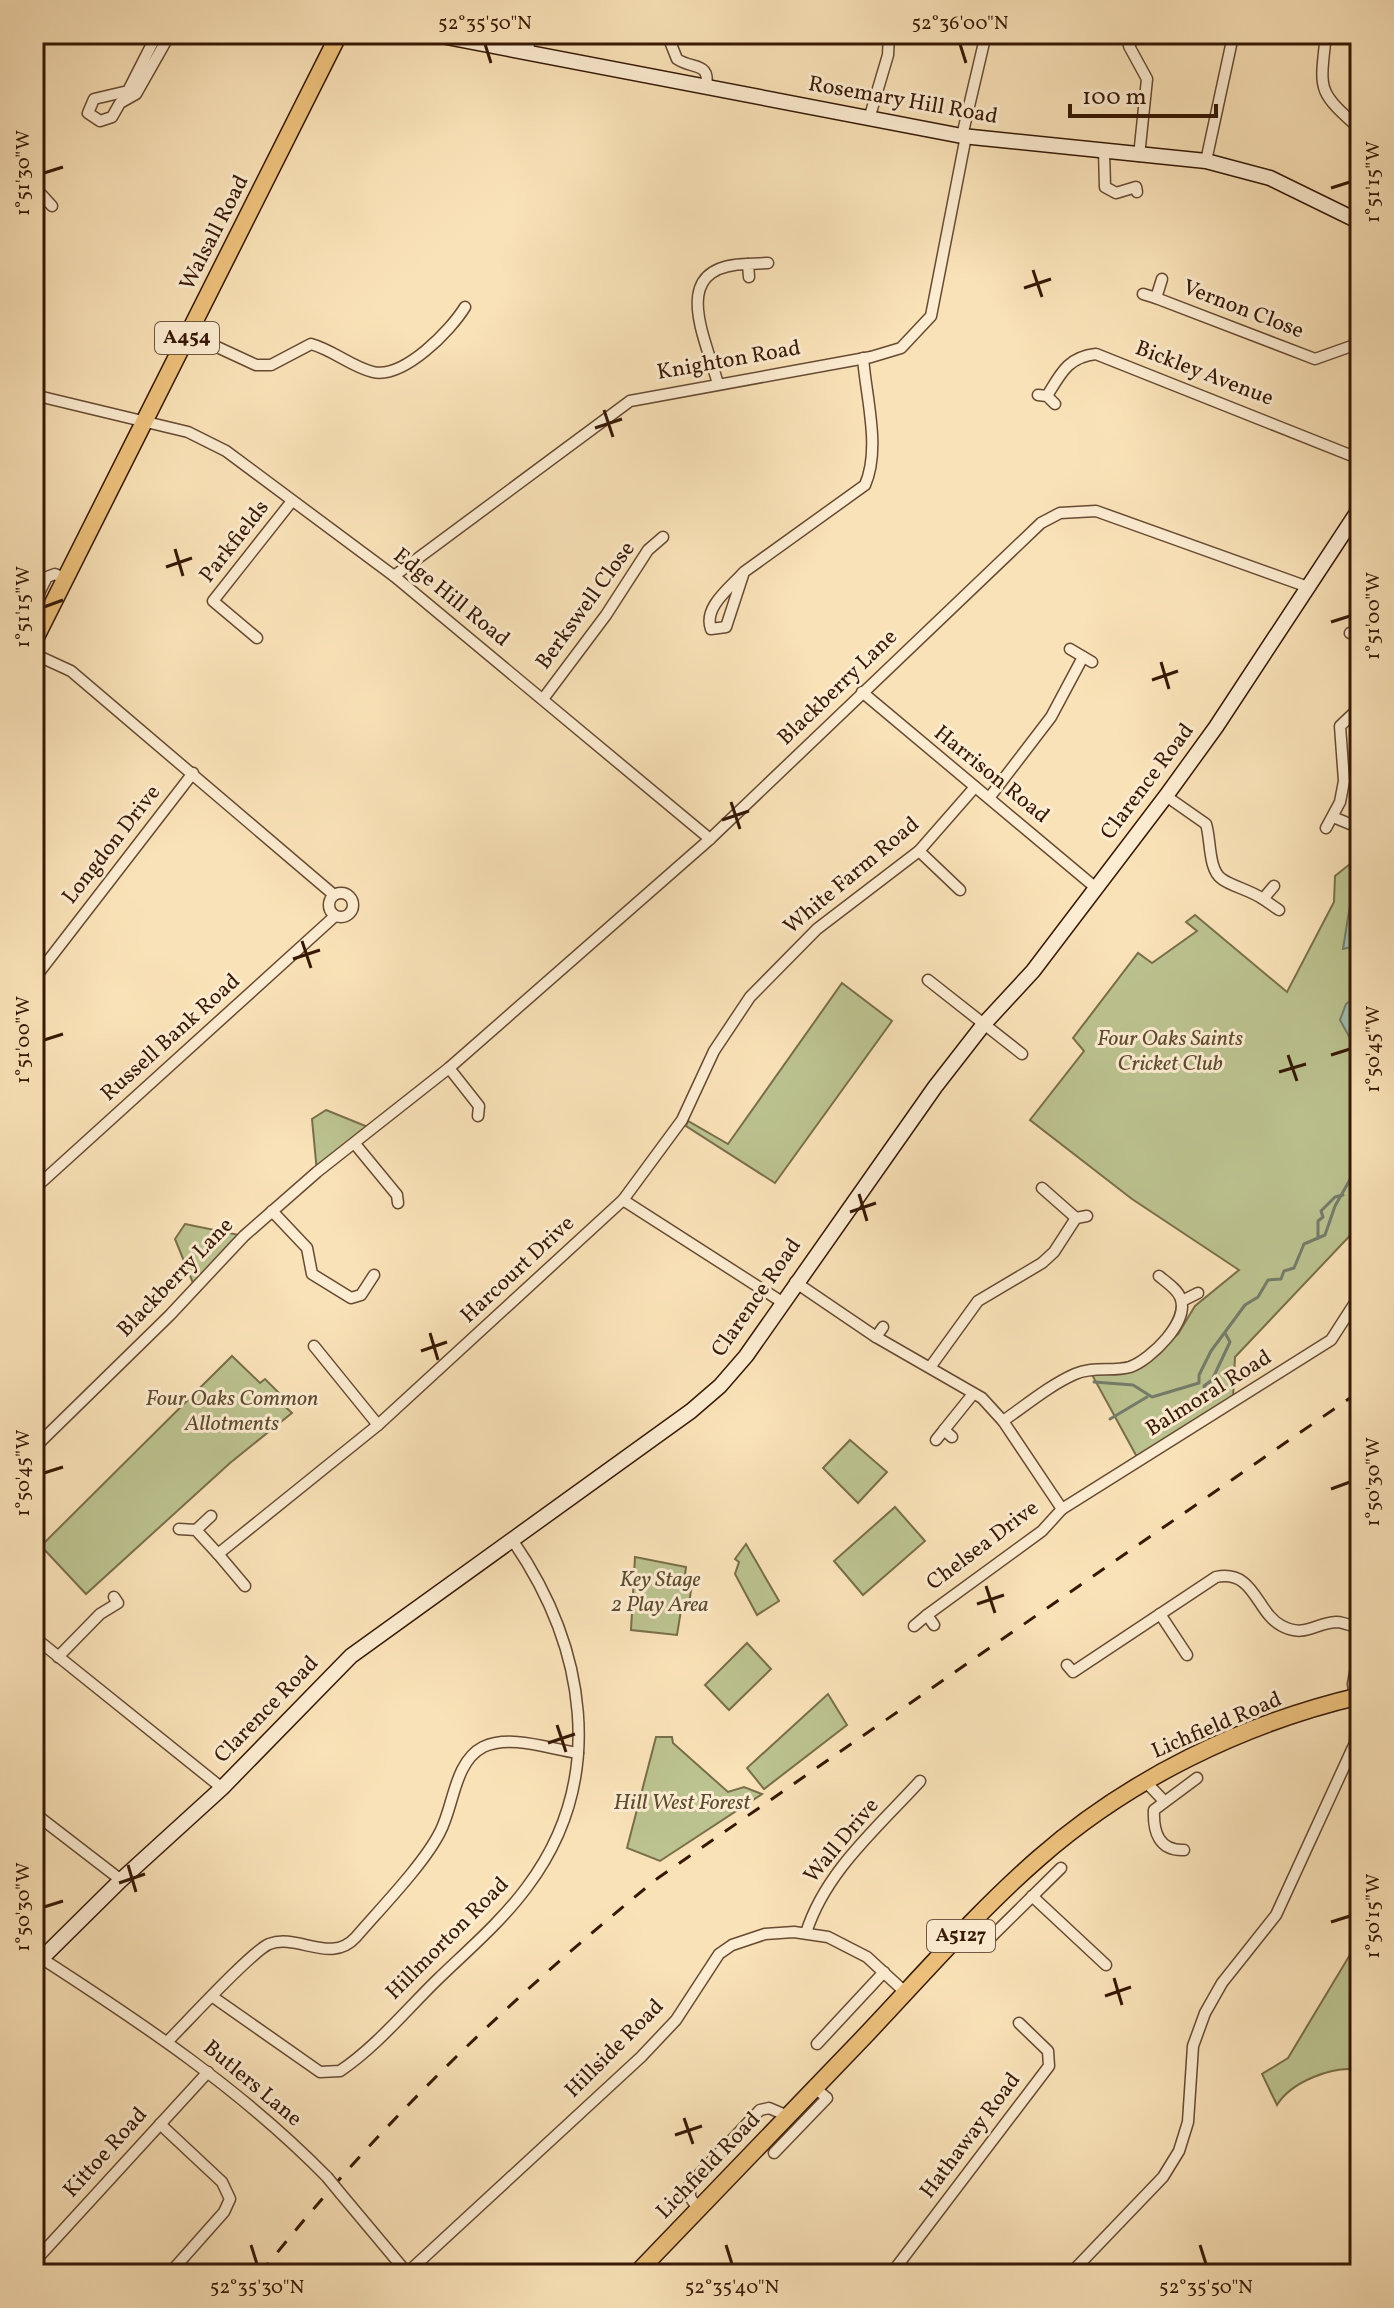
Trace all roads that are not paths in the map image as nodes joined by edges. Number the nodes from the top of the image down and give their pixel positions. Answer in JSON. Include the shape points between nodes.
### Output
{"nodes":[{"id":1,"x":157,"y":34,"type":"edge"},
{"id":2,"x":170,"y":34,"type":"edge"},
{"id":3,"x":339,"y":34,"type":"edge"},
{"id":4,"x":431,"y":34,"type":"edge"},
{"id":5,"x":530,"y":34,"type":"edge"},
{"id":6,"x":667,"y":34,"type":"edge"},
{"id":7,"x":889,"y":34,"type":"edge"},
{"id":8,"x":986,"y":34,"type":"edge"},
{"id":9,"x":1136,"y":34,"type":"edge"},
{"id":10,"x":1326,"y":34,"type":"edge"},
{"id":11,"x":1233,"y":36,"type":"edge"},
{"id":12,"x":528,"y":52,"type":"junction"},
{"id":13,"x":706,"y":88,"type":"junction"},
{"id":14,"x":869,"y":119,"type":"junction"},
{"id":15,"x":1360,"y":129,"type":"edge"},
{"id":16,"x":964,"y":136,"type":"junction"},
{"id":17,"x":1104,"y":151,"type":"junction"},
{"id":18,"x":1139,"y":156,"type":"junction"},
{"id":19,"x":1206,"y":161,"type":"junction"},
{"id":20,"x":50,"y":184,"type":"dead end"},
{"id":21,"x":1137,"y":192,"type":"dead end"},
{"id":22,"x":38,"y":196,"type":"edge"},
{"id":23,"x":1360,"y":204,"type":"edge"},
{"id":24,"x":52,"y":206,"type":"dead end"},
{"id":25,"x":1356,"y":220,"type":"edge"},
{"id":26,"x":768,"y":263,"type":"dead end"},
{"id":27,"x":748,"y":264,"type":"junction"},
{"id":28,"x":749,"y":277,"type":"dead end"},
{"id":29,"x":1162,"y":279,"type":"dead end"},
{"id":30,"x":1143,"y":294,"type":"dead end"},
{"id":31,"x":1156,"y":298,"type":"junction"},
{"id":32,"x":465,"y":307,"type":"dead end"},
{"id":33,"x":189,"y":334,"type":"junction"},
{"id":34,"x":1360,"y":343,"type":"edge"},
{"id":35,"x":863,"y":358,"type":"junction"},
{"id":36,"x":718,"y":384,"type":"junction"},
{"id":37,"x":34,"y":395,"type":"edge"},
{"id":38,"x":1047,"y":398,"type":"dead end"},
{"id":39,"x":145,"y":422,"type":"junction"},
{"id":40,"x":1360,"y":459,"type":"edge"},
{"id":41,"x":292,"y":501,"type":"junction"},
{"id":42,"x":1360,"y":508,"type":"edge"},
{"id":43,"x":663,"y":537,"type":"dead end"},
{"id":44,"x":744,"y":572,"type":"junction"},
{"id":45,"x":394,"y":576,"type":"junction"},
{"id":46,"x":65,"y":579,"type":"junction"},
{"id":47,"x":1308,"y":587,"type":"junction"},
{"id":48,"x":34,"y":603,"type":"edge"},
{"id":49,"x":257,"y":638,"type":"dead end"},
{"id":50,"x":34,"y":641,"type":"edge"},
{"id":51,"x":1070,"y":649,"type":"dead end"},
{"id":52,"x":34,"y":654,"type":"edge"},
{"id":53,"x":862,"y":692,"type":"junction"},
{"id":54,"x":543,"y":699,"type":"junction"},
{"id":55,"x":1360,"y":707,"type":"edge"},
{"id":56,"x":193,"y":773,"type":"junction"},
{"id":57,"x":975,"y":787,"type":"junction"},
{"id":58,"x":1166,"y":796,"type":"junction"},
{"id":59,"x":989,"y":798,"type":"junction"},
{"id":60,"x":1333,"y":817,"type":"junction"},
{"id":61,"x":1350,"y":824,"type":"dead end"},
{"id":62,"x":1326,"y":828,"type":"dead end"},
{"id":63,"x":710,"y":839,"type":"junction"},
{"id":64,"x":919,"y":851,"type":"junction"},
{"id":65,"x":1274,"y":886,"type":"dead end"},
{"id":66,"x":1096,"y":888,"type":"junction"},
{"id":67,"x":960,"y":890,"type":"dead end"},
{"id":68,"x":334,"y":895,"type":"junction"},
{"id":69,"x":1263,"y":899,"type":"junction"},
{"id":70,"x":1279,"y":910,"type":"dead end"},
{"id":71,"x":335,"y":916,"type":"junction"},
{"id":72,"x":34,"y":979,"type":"edge"},
{"id":73,"x":928,"y":980,"type":"dead end"},
{"id":74,"x":984,"y":1024,"type":"junction"},
{"id":75,"x":1022,"y":1054,"type":"dead end"},
{"id":76,"x":449,"y":1068,"type":"junction"},
{"id":77,"x":478,"y":1116,"type":"dead end"},
{"id":78,"x":355,"y":1144,"type":"junction"},
{"id":79,"x":1042,"y":1188,"type":"dead end"},
{"id":80,"x":34,"y":1189,"type":"edge"},
{"id":81,"x":623,"y":1200,"type":"junction"},
{"id":82,"x":398,"y":1203,"type":"dead end"},
{"id":83,"x":272,"y":1211,"type":"junction"},
{"id":84,"x":374,"y":1275,"type":"dead end"},
{"id":85,"x":1159,"y":1276,"type":"dead end"},
{"id":86,"x":795,"y":1282,"type":"junction"},
{"id":87,"x":1198,"y":1293,"type":"dead end"},
{"id":88,"x":1360,"y":1295,"type":"edge"},
{"id":89,"x":1182,"y":1301,"type":"junction"},
{"id":90,"x":782,"y":1302,"type":"junction"},
{"id":91,"x":314,"y":1346,"type":"dead end"},
{"id":92,"x":931,"y":1366,"type":"junction"},
{"id":93,"x":973,"y":1394,"type":"junction"},
{"id":94,"x":1003,"y":1421,"type":"junction"},
{"id":95,"x":378,"y":1425,"type":"junction"},
{"id":96,"x":936,"y":1440,"type":"dead end"},
{"id":97,"x":34,"y":1448,"type":"edge"},
{"id":98,"x":1062,"y":1509,"type":"junction"},
{"id":99,"x":211,"y":1516,"type":"dead end"},
{"id":100,"x":179,"y":1529,"type":"dead end"},
{"id":101,"x":196,"y":1530,"type":"junction"},
{"id":102,"x":513,"y":1541,"type":"junction"},
{"id":103,"x":218,"y":1554,"type":"junction"},
{"id":104,"x":245,"y":1586,"type":"dead end"},
{"id":105,"x":118,"y":1602,"type":"dead end"},
{"id":106,"x":1160,"y":1614,"type":"junction"},
{"id":107,"x":927,"y":1615,"type":"junction"},
{"id":108,"x":934,"y":1625,"type":"dead end"},
{"id":109,"x":914,"y":1626,"type":"dead end"},
{"id":110,"x":1360,"y":1629,"type":"edge"},
{"id":111,"x":34,"y":1637,"type":"edge"},
{"id":112,"x":1360,"y":1645,"type":"edge"},
{"id":113,"x":1187,"y":1655,"type":"dead end"},
{"id":114,"x":58,"y":1657,"type":"junction"},
{"id":115,"x":1357,"y":1669,"type":"edge"},
{"id":116,"x":1080,"y":1683,"type":"dead end"},
{"id":117,"x":1358,"y":1697,"type":"edge"},
{"id":118,"x":578,"y":1753,"type":"junction"},
{"id":119,"x":1197,"y":1778,"type":"dead end"},
{"id":120,"x":920,"y":1781,"type":"dead end"},
{"id":121,"x":1145,"y":1781,"type":"junction"},
{"id":122,"x":222,"y":1788,"type":"junction"},
{"id":123,"x":1164,"y":1801,"type":"junction"},
{"id":124,"x":34,"y":1813,"type":"edge"},
{"id":125,"x":1184,"y":1850,"type":"dead end"},
{"id":126,"x":1061,"y":1868,"type":"dead end"},
{"id":127,"x":121,"y":1880,"type":"junction"},
{"id":128,"x":1032,"y":1896,"type":"junction"},
{"id":129,"x":989,"y":1907,"type":"junction"},
{"id":130,"x":1005,"y":1921,"type":"junction"},
{"id":131,"x":806,"y":1933,"type":"junction"},
{"id":132,"x":987,"y":1941,"type":"dead end"},
{"id":133,"x":38,"y":1962,"type":"edge"},
{"id":134,"x":1106,"y":1965,"type":"dead end"},
{"id":135,"x":884,"y":1972,"type":"junction"},
{"id":136,"x":906,"y":1993,"type":"junction"},
{"id":137,"x":213,"y":1997,"type":"junction"},
{"id":138,"x":1019,"y":2023,"type":"dead end"},
{"id":139,"x":168,"y":2041,"type":"junction"},
{"id":140,"x":817,"y":2044,"type":"dead end"},
{"id":141,"x":208,"y":2072,"type":"junction"},
{"id":142,"x":815,"y":2088,"type":"junction"},
{"id":143,"x":788,"y":2116,"type":"junction"},
{"id":144,"x":160,"y":2124,"type":"junction"},
{"id":145,"x":774,"y":2153,"type":"dead end"},
{"id":146,"x":698,"y":2209,"type":"junction"},
{"id":147,"x":34,"y":2262,"type":"edge"},
{"id":148,"x":406,"y":2273,"type":"edge"},
{"id":149,"x":169,"y":2274,"type":"edge"},
{"id":150,"x":636,"y":2274,"type":"edge"},
{"id":151,"x":891,"y":2274,"type":"edge"},
{"id":152,"x":1070,"y":2274,"type":"edge"}],
"edges":[{"from":1,"to":2,"type":"street","via":[[128,91],[116,100],[136,94]]},
{"from":3,"to":33,"type":"main road","name":"Walsall Road","number":"A454"},
{"from":4,"to":12,"type":"street","name":"Rosemary Hill Road"},
{"from":5,"to":12,"type":"street"},
{"from":6,"to":13,"type":"street","via":[[677,59],[704,67]]},
{"from":7,"to":14,"type":"street"},
{"from":8,"to":16,"type":"street","name":"Knighton Road"},
{"from":9,"to":18,"type":"street","via":[[1129,46],[1147,79]]},
{"from":10,"to":15,"type":"street","via":[[1324,95]]},
{"from":11,"to":19,"type":"street"},
{"from":12,"to":13,"type":"street","name":"Rosemary Hill Road"},
{"from":13,"to":14,"type":"street","name":"Rosemary Hill Road"},
{"from":14,"to":16,"type":"street","name":"Rosemary Hill Road"},
{"from":16,"to":17,"type":"street","name":"Rosemary Hill Road"},
{"from":16,"to":35,"type":"street","name":"Knighton Road","via":[[931,316],[901,348]]},
{"from":17,"to":18,"type":"street","name":"Rosemary Hill Road"},
{"from":17,"to":21,"type":"street","via":[[1105,187],[1116,193],[1136,187]]},
{"from":18,"to":19,"type":"street","name":"Rosemary Hill Road"},
{"from":19,"to":25,"type":"street","name":"Rosemary Hill Road","via":[[1270,178]]},
{"from":20,"to":22,"type":"street"},
{"from":22,"to":24,"type":"street"},
{"from":23,"to":25,"type":"street"},
{"from":26,"to":27,"type":"street"},
{"from":27,"to":28,"type":"street"},
{"from":27,"to":36,"type":"street","via":[[727,264],[708,273],[695,302]]},
{"from":29,"to":31,"type":"street","name":"Vernon Close"},
{"from":30,"to":31,"type":"street","name":"Vernon Close"},
{"from":31,"to":34,"type":"street","name":"Vernon Close","via":[[1315,359]]},
{"from":32,"to":33,"type":"street","via":[[445,336],[383,373],[311,344],[271,365],[256,365]]},
{"from":33,"to":39,"type":"main road","name":"Walsall Road","number":"A454"},
{"from":35,"to":36,"type":"street","name":"Knighton Road"},
{"from":35,"to":44,"type":"street","via":[[872,451],[865,485]]},
{"from":36,"to":45,"type":"street","name":"Knighton Road","via":[[630,401]]},
{"from":37,"to":39,"type":"street","name":"Edge Hill Road"},
{"from":38,"to":40,"type":"street","name":"Bickley Avenue","via":[[1068,362],[1096,354]]},
{"from":39,"to":41,"type":"street","name":"Edge Hill Road","via":[[208,440]]},
{"from":39,"to":46,"type":"main road","name":"Walsall Road","number":"A454"},
{"from":41,"to":45,"type":"street","name":"Edge Hill Road"},
{"from":41,"to":49,"type":"street","name":"Parkfields","via":[[213,601]]},
{"from":42,"to":47,"type":"street","name":"Clarence Road"},
{"from":43,"to":54,"type":"street","name":"Berkswell Close","via":[[648,550]]},
{"from":44,"to":44,"type":"street","via":[[726,627],[711,629],[711,610]]},
{"from":45,"to":54,"type":"street","name":"Edge Hill Road"},
{"from":46,"to":48,"type":"street","via":[[47,577]]},
{"from":46,"to":50,"type":"main road","name":"Walsall Road","number":"A454"},
{"from":47,"to":53,"type":"street","name":"Blackberry Lane","via":[[1096,511],[1060,513],[1041,523]]},
{"from":47,"to":58,"type":"street","name":"Clarence Road"},
{"from":51,"to":59,"type":"street","via":[[1087,659]]},
{"from":52,"to":56,"type":"street","name":"Russell Bank Road","via":[[71,671]]},
{"from":53,"to":57,"type":"street","name":"Harrison Road"},
{"from":53,"to":63,"type":"street","name":"Blackberry Lane"},
{"from":54,"to":63,"type":"street","name":"Edge Hill Road"},
{"from":55,"to":60,"type":"street","via":[[1340,726],[1344,781]]},
{"from":56,"to":68,"type":"street","name":"Russell Bank Road"},
{"from":56,"to":72,"type":"street","name":"Longdon Drive"},
{"from":57,"to":59,"type":"street","name":"Harrison Road"},
{"from":57,"to":64,"type":"street","name":"White Farm Road"},
{"from":58,"to":66,"type":"street","name":"Clarence Road"},
{"from":58,"to":69,"type":"street","via":[[1206,824],[1215,872],[1222,880]]},
{"from":59,"to":66,"type":"street","name":"Harrison Road"},
{"from":60,"to":61,"type":"street"},
{"from":60,"to":62,"type":"street"},
{"from":63,"to":76,"type":"street","name":"Blackberry Lane"},
{"from":64,"to":67,"type":"street"},
{"from":64,"to":81,"type":"street","name":"White Farm Road","via":[[817,929],[750,997],[714,1051],[682,1120]]},
{"from":65,"to":69,"type":"street"},
{"from":66,"to":74,"type":"street","name":"Clarence Road","via":[[1033,971]]},
{"from":68,"to":71,"type":"street","via":[[329,905]]},
{"from":68,"to":71,"type":"street","name":"Russell Bank Road","via":[[345,893],[353,902],[349,915]]},
{"from":69,"to":70,"type":"street"},
{"from":71,"to":80,"type":"street","name":"Russell Bank Road"},
{"from":73,"to":74,"type":"street"},
{"from":74,"to":75,"type":"street"},
{"from":74,"to":86,"type":"street","name":"Clarence Road"},
{"from":76,"to":77,"type":"street","via":[[479,1106]]},
{"from":76,"to":78,"type":"street","name":"Blackberry Lane"},
{"from":78,"to":82,"type":"street"},
{"from":78,"to":83,"type":"street","name":"Blackberry Lane"},
{"from":79,"to":92,"type":"street","via":[[1081,1217],[1042,1263],[978,1301]]},
{"from":81,"to":90,"type":"street"},
{"from":81,"to":95,"type":"street","name":"Harcourt Drive"},
{"from":83,"to":84,"type":"street","via":[[307,1248],[312,1274],[351,1298],[361,1295]]},
{"from":83,"to":97,"type":"street","name":"Blackberry Lane"},
{"from":85,"to":89,"type":"street"},
{"from":86,"to":90,"type":"street","name":"Clarence Road"},
{"from":86,"to":92,"type":"street","via":[[880,1332],[904,1356]]},
{"from":87,"to":89,"type":"street"},
{"from":88,"to":98,"type":"street","name":"Balmoral Road","via":[[1324,1345]]},
{"from":89,"to":94,"type":"street","via":[[1177,1326],[1158,1348],[1130,1367],[1080,1372]]},
{"from":90,"to":102,"type":"street","name":"Clarence Road","via":[[720,1386],[612,1472]]},
{"from":91,"to":95,"type":"street"},
{"from":92,"to":93,"type":"street"},
{"from":93,"to":94,"type":"street"},
{"from":93,"to":96,"type":"street","via":[[948,1433]]},
{"from":94,"to":98,"type":"street"},
{"from":95,"to":103,"type":"street","name":"Harcourt Drive"},
{"from":98,"to":107,"type":"street","name":"Chelsea Drive","via":[[1042,1531]]},
{"from":99,"to":101,"type":"street"},
{"from":100,"to":101,"type":"street"},
{"from":101,"to":103,"type":"street"},
{"from":102,"to":118,"type":"street","name":"Hillmorton Road","via":[[542,1585],[564,1637],[577,1704]]},
{"from":102,"to":122,"type":"street","name":"Clarence Road","via":[[351,1656]]},
{"from":103,"to":104,"type":"street"},
{"from":105,"to":114,"type":"street"},
{"from":106,"to":110,"type":"street","via":[[1225,1575],[1247,1584],[1281,1626],[1305,1633],[1333,1622]]},
{"from":106,"to":113,"type":"street"},
{"from":106,"to":116,"type":"street","via":[[1070,1669]]},
{"from":107,"to":108,"type":"street","name":"Chelsea Drive"},
{"from":107,"to":109,"type":"street","name":"Chelsea Drive"},
{"from":111,"to":114,"type":"street"},
{"from":112,"to":115,"type":"street"},
{"from":114,"to":122,"type":"street"},
{"from":115,"to":117,"type":"street"},
{"from":117,"to":121,"type":"main road","name":"Lichfield Road","number":"A5127","via":[[1191,1756]]},
{"from":117,"to":152,"type":"street","via":[[1355,1743],[1299,1869],[1276,1915],[1205,2013],[1193,2046],[1188,2122],[1179,2151],[1163,2177]]},
{"from":118,"to":137,"type":"street","via":[[511,1742],[483,1747],[462,1768],[435,1841],[353,1941],[323,1949],[292,1942],[267,1945]]},
{"from":118,"to":137,"type":"street","name":"Hillmorton Road","via":[[560,1828],[528,1886],[348,2066],[320,2072]]},
{"from":119,"to":123,"type":"street"},
{"from":120,"to":131,"type":"street","name":"Wall Drive","via":[[828,1883]]},
{"from":121,"to":123,"type":"street"},
{"from":121,"to":129,"type":"main road","name":"Lichfield Road","number":"A5127","via":[[1045,1853]]},
{"from":122,"to":127,"type":"street","name":"Clarence Road"},
{"from":123,"to":125,"type":"street","via":[[1154,1810],[1153,1829],[1174,1851]]},
{"from":124,"to":127,"type":"street"},
{"from":126,"to":128,"type":"street"},
{"from":127,"to":133,"type":"street","name":"Clarence Road"},
{"from":128,"to":130,"type":"street"},
{"from":128,"to":134,"type":"street"},
{"from":129,"to":130,"type":"street"},
{"from":129,"to":136,"type":"main road","name":"Lichfield Road","number":"A5127"},
{"from":130,"to":132,"type":"street"},
{"from":131,"to":135,"type":"street","name":"Hillside Road","via":[[848,1946]]},
{"from":131,"to":148,"type":"street","name":"Hillside Road","via":[[765,1934],[726,1948],[676,2020],[641,2057]]},
{"from":133,"to":139,"type":"street","name":"Butlers Lane"},
{"from":135,"to":136,"type":"street","name":"Hillside Road"},
{"from":135,"to":140,"type":"street"},
{"from":136,"to":142,"type":"main road","name":"Lichfield Road","number":"A5127"},
{"from":137,"to":139,"type":"street"},
{"from":138,"to":151,"type":"street","name":"Hathaway Road","via":[[1048,2051],[1049,2066]]},
{"from":139,"to":141,"type":"street","name":"Butlers Lane"},
{"from":141,"to":144,"type":"street","name":"Kittoe Road"},
{"from":141,"to":148,"type":"street","name":"Butlers Lane","bridge":true,"via":[[327,2177]]},
{"from":142,"to":143,"type":"main road","name":"Lichfield Road","number":"A5127"},
{"from":142,"to":145,"type":"street","name":"Lichfield Road","via":[[827,2098]]},
{"from":143,"to":146,"type":"main road","name":"Lichfield Road","number":"A5127"},
{"from":143,"to":146,"type":"street","via":[[760,2110],[690,2184]]},
{"from":144,"to":147,"type":"street","name":"Kittoe Road"},
{"from":144,"to":149,"type":"street","via":[[222,2182],[230,2199]]},
{"from":146,"to":150,"type":"main road","name":"Lichfield Road","number":"A5127"}]}
